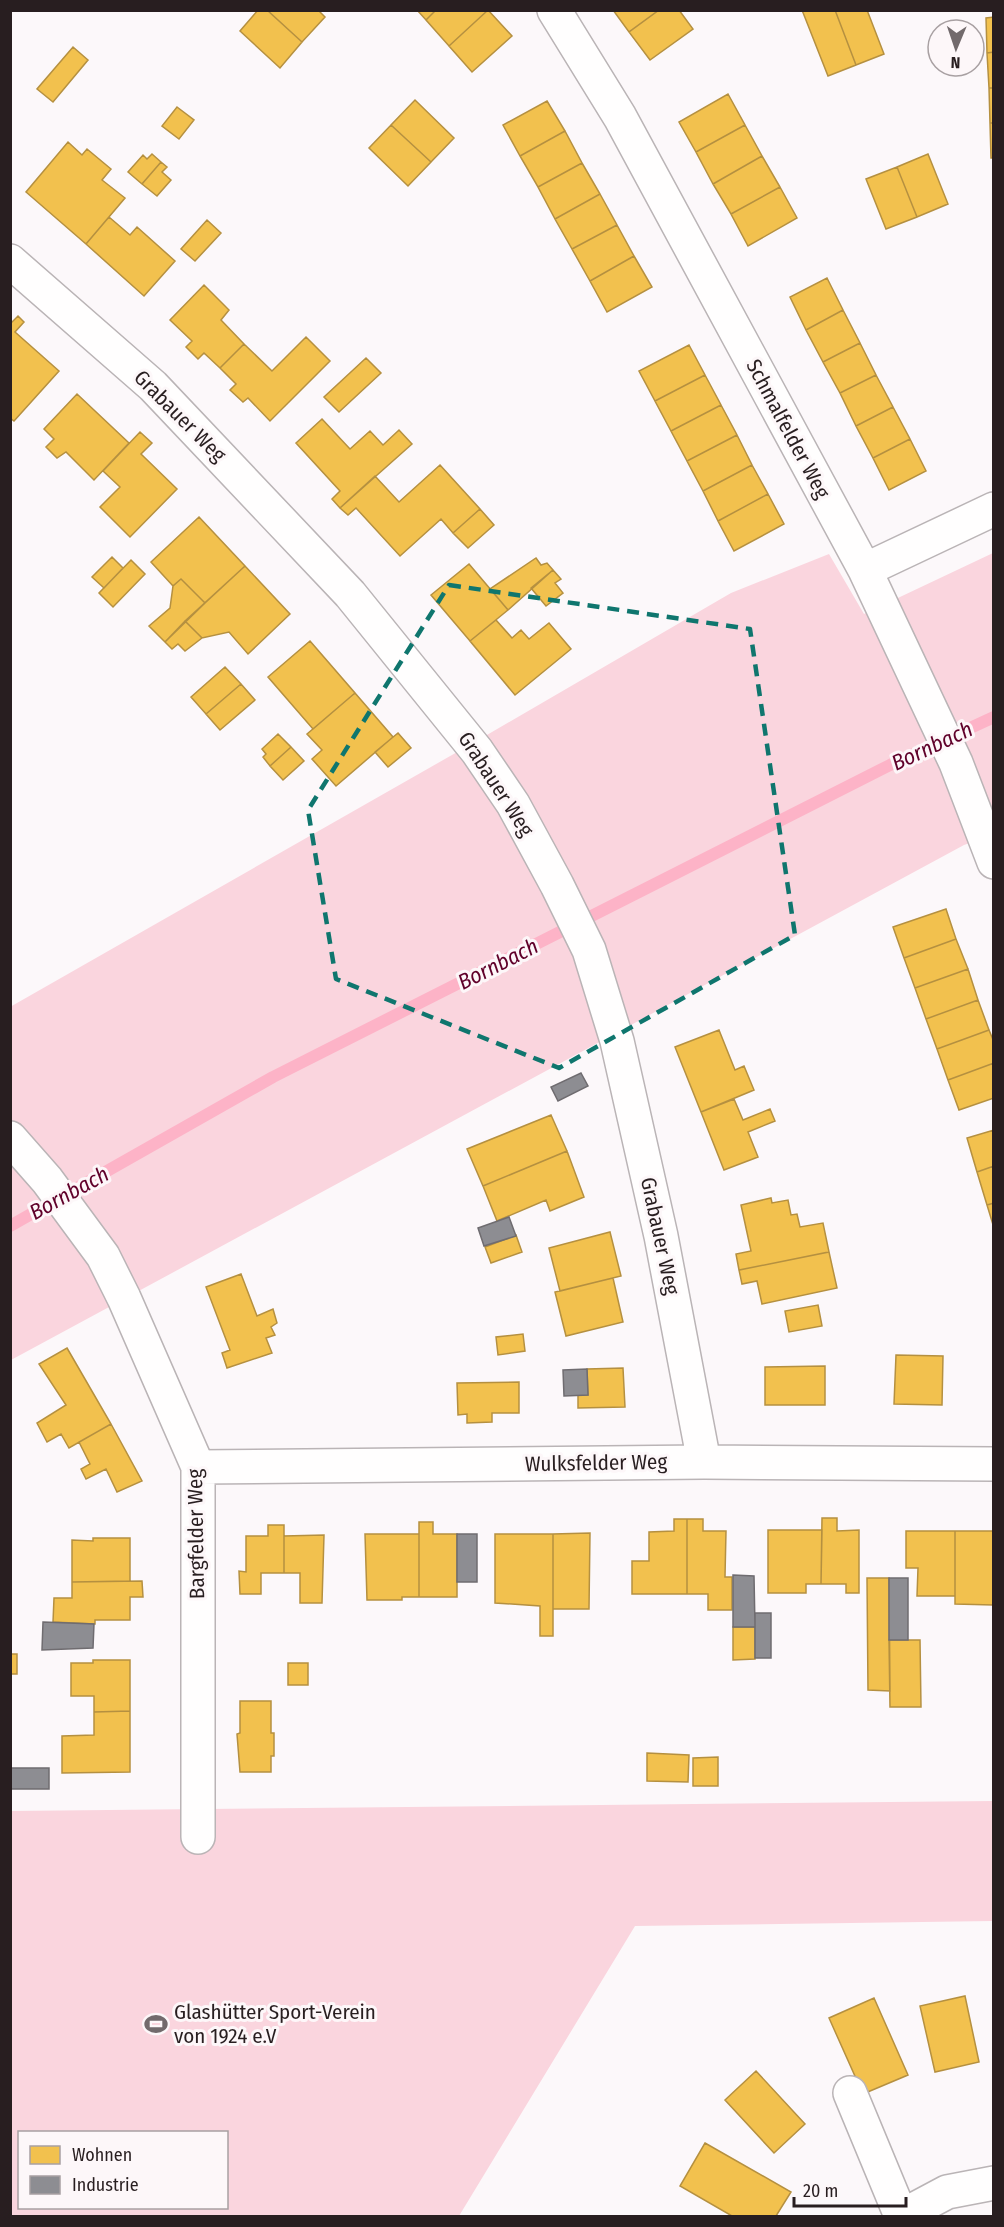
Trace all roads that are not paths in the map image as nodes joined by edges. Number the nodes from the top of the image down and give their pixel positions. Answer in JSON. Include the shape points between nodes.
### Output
{"nodes":[{"id":1,"x":554,"y":10,"type":"edge"},
{"id":2,"x":10,"y":261,"type":"edge"},
{"id":3,"x":993,"y":509,"type":"edge"},
{"id":4,"x":865,"y":570,"type":"junction"},
{"id":5,"x":993,"y":862,"type":"edge"},
{"id":6,"x":10,"y":1138,"type":"edge"},
{"id":7,"x":704,"y":1462,"type":"junction"},
{"id":8,"x":993,"y":1464,"type":"edge"},
{"id":9,"x":198,"y":1467,"type":"junction"},
{"id":10,"x":198,"y":1838,"type":"dead end"},
{"id":11,"x":849,"y":2093,"type":"dead end"},
{"id":12,"x":993,"y":2183,"type":"edge"},
{"id":13,"x":902,"y":2217,"type":"edge"}],
"edges":[{"from":1,"to":4,"type":"street","name":"Schmalfelder Weg","via":[[620,117]]},
{"from":2,"to":7,"type":"street","name":"Grabauer Weg","via":[[153,386],[350,594],[477,751],[513,804],[589,950],[617,1041],[661,1236]]},
{"from":3,"to":4,"type":"street"},
{"from":4,"to":5,"type":"street","name":"Schmalfelder Weg","via":[[956,763]]},
{"from":6,"to":9,"type":"street","name":"Bargfelder Weg","via":[[103,1256]]},
{"from":7,"to":8,"type":"street","name":"Wulksfelder Weg"},
{"from":7,"to":9,"type":"street","name":"Wulksfelder Weg"},
{"from":9,"to":10,"type":"street","name":"Bargfelder Weg"},
{"from":11,"to":13,"type":"street"},
{"from":12,"to":13,"type":"street","via":[[947,2192]]}]}
